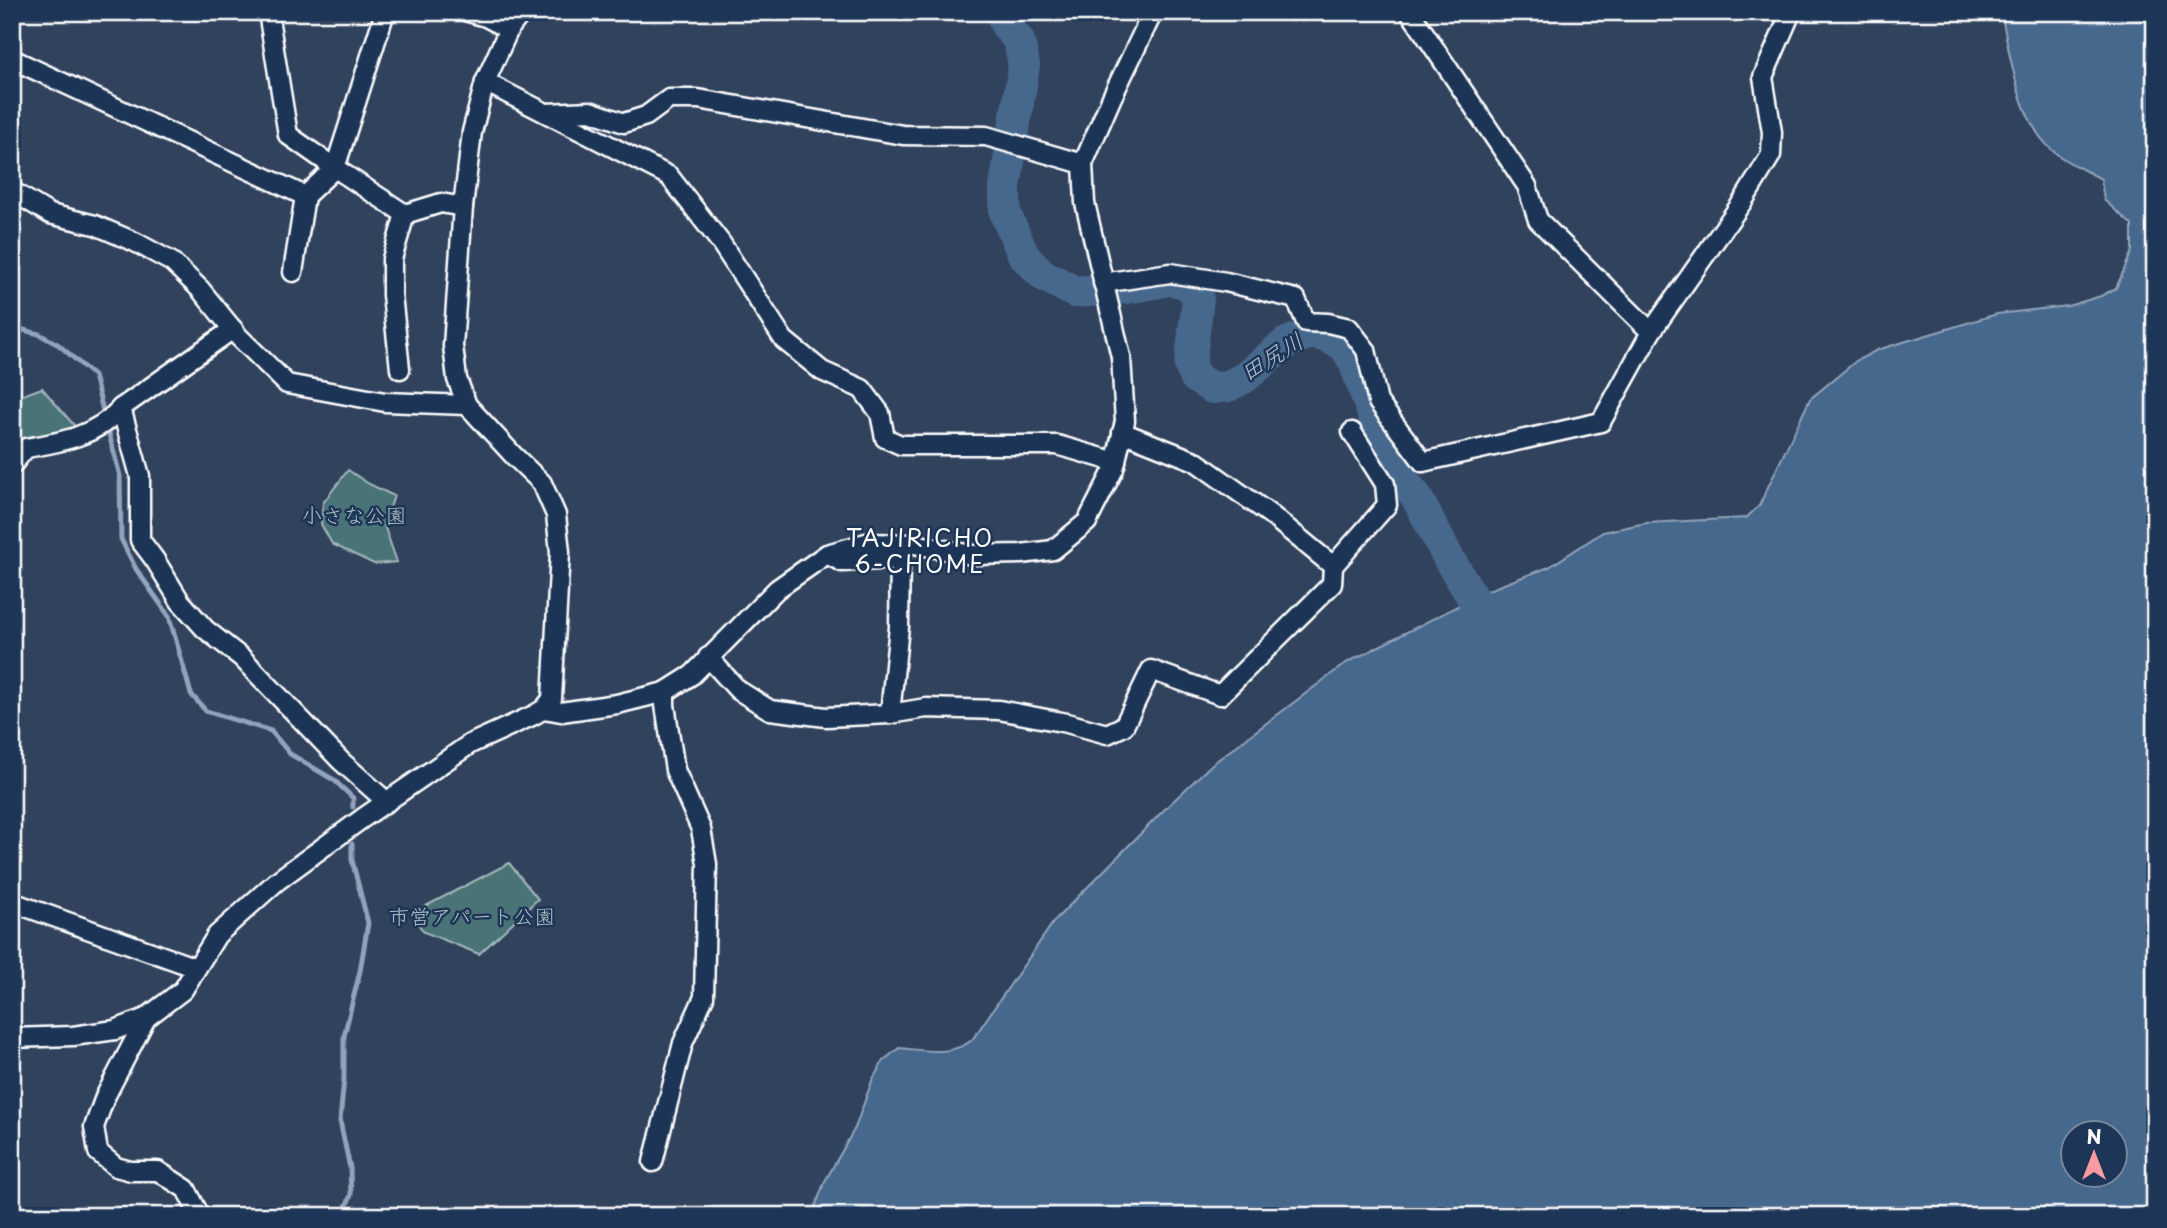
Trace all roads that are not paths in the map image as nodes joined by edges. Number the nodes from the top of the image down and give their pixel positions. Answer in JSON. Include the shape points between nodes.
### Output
{"nodes":[{"id":1,"x":268,"y":12,"type":"edge"},
{"id":2,"x":384,"y":12,"type":"edge"},
{"id":3,"x":468,"y":12,"type":"edge"},
{"id":4,"x":522,"y":12,"type":"edge"},
{"id":5,"x":1153,"y":12,"type":"edge"},
{"id":6,"x":1410,"y":12,"type":"edge"},
{"id":7,"x":1789,"y":12,"type":"edge"},
{"id":8,"x":487,"y":15,"type":"edge"},
{"id":9,"x":509,"y":29,"type":"junction"},
{"id":10,"x":12,"y":59,"type":"edge"},
{"id":11,"x":485,"y":82,"type":"junction"},
{"id":12,"x":545,"y":113,"type":"junction"},
{"id":13,"x":1083,"y":164,"type":"junction"},
{"id":14,"x":335,"y":168,"type":"junction"},
{"id":15,"x":12,"y":191,"type":"edge"},
{"id":16,"x":305,"y":196,"type":"junction"},
{"id":17,"x":463,"y":207,"type":"junction"},
{"id":18,"x":405,"y":214,"type":"junction"},
{"id":19,"x":293,"y":272,"type":"dead end"},
{"id":20,"x":1103,"y":282,"type":"junction"},
{"id":21,"x":233,"y":329,"type":"junction"},
{"id":22,"x":1651,"y":332,"type":"junction"},
{"id":23,"x":400,"y":369,"type":"dead end"},
{"id":24,"x":467,"y":405,"type":"junction"},
{"id":25,"x":118,"y":412,"type":"junction"},
{"id":26,"x":1122,"y":432,"type":"junction"},
{"id":27,"x":1352,"y":432,"type":"dead end"},
{"id":28,"x":1116,"y":462,"type":"junction"},
{"id":29,"x":12,"y":465,"type":"edge"},
{"id":30,"x":827,"y":554,"type":"junction"},
{"id":31,"x":1333,"y":566,"type":"junction"},
{"id":32,"x":708,"y":657,"type":"junction"},
{"id":33,"x":666,"y":692,"type":"junction"},
{"id":34,"x":544,"y":709,"type":"junction"},
{"id":35,"x":890,"y":714,"type":"junction"},
{"id":36,"x":387,"y":802,"type":"junction"},
{"id":37,"x":12,"y":902,"type":"edge"},
{"id":38,"x":196,"y":968,"type":"junction"},
{"id":39,"x":146,"y":1018,"type":"junction"},
{"id":40,"x":12,"y":1038,"type":"edge"},
{"id":41,"x":653,"y":1162,"type":"dead end"},
{"id":42,"x":200,"y":1216,"type":"edge"}],
"edges":[{"from":1,"to":14,"type":"street","via":[[288,135]]},
{"from":2,"to":14,"type":"street"},
{"from":3,"to":8,"type":"street"},
{"from":4,"to":9,"type":"street"},
{"from":5,"to":13,"type":"street"},
{"from":6,"to":22,"type":"street","via":[[1527,186],[1538,220]]},
{"from":7,"to":22,"type":"street","via":[[1763,77],[1772,132],[1770,155]]},
{"from":8,"to":9,"type":"street"},
{"from":9,"to":11,"type":"street"},
{"from":10,"to":16,"type":"street"},
{"from":11,"to":12,"type":"street"},
{"from":11,"to":17,"type":"street","via":[[472,131]]},
{"from":12,"to":13,"type":"street","via":[[590,111],[624,123],[646,116],[669,99],[698,99],[903,135],[986,136]]},
{"from":12,"to":28,"type":"street","via":[[668,176],[721,243],[784,340],[822,372],[862,389],[880,413],[885,438],[901,445],[1057,444]]},
{"from":13,"to":20,"type":"street","via":[[1085,203]]},
{"from":14,"to":16,"type":"street"},
{"from":14,"to":18,"type":"street"},
{"from":15,"to":21,"type":"street","via":[[50,214],[95,225],[172,262]]},
{"from":16,"to":19,"type":"street"},
{"from":17,"to":18,"type":"street","via":[[441,203]]},
{"from":17,"to":24,"type":"street","via":[[453,346],[457,379]]},
{"from":18,"to":23,"type":"street","via":[[392,259],[391,295]]},
{"from":20,"to":22,"type":"street","via":[[1170,273],[1226,282],[1296,299],[1306,322],[1349,328],[1366,350],[1378,402],[1423,462],[1601,422]]},
{"from":20,"to":26,"type":"street","via":[[1121,357]]},
{"from":21,"to":24,"type":"street","via":[[287,384],[384,401]]},
{"from":21,"to":25,"type":"street"},
{"from":24,"to":34,"type":"street","via":[[542,483],[556,515],[560,552],[554,688]]},
{"from":25,"to":29,"type":"street","via":[[82,436],[26,448]]},
{"from":25,"to":36,"type":"street","via":[[140,476],[140,540],[180,601]]},
{"from":26,"to":28,"type":"street"},
{"from":26,"to":31,"type":"street","via":[[1195,461]]},
{"from":27,"to":31,"type":"street","via":[[1385,484],[1387,505]]},
{"from":28,"to":30,"type":"street","via":[[1087,522],[1053,550],[972,555],[914,544],[866,543]]},
{"from":30,"to":32,"type":"street","via":[[776,589]]},
{"from":30,"to":35,"type":"street","via":[[842,562],[900,559]]},
{"from":31,"to":35,"type":"street","via":[[1332,584],[1220,695],[1151,670],[1124,726],[1107,734],[999,710],[926,708]]},
{"from":32,"to":33,"type":"street","via":[[692,675]]},
{"from":32,"to":35,"type":"street","via":[[738,690],[769,710],[826,717]]},
{"from":33,"to":34,"type":"street","via":[[605,706],[561,712]]},
{"from":33,"to":41,"type":"street","via":[[675,770],[701,830],[707,864],[704,997],[683,1043]]},
{"from":34,"to":36,"type":"street","via":[[470,744]]},
{"from":36,"to":38,"type":"street","via":[[276,881],[217,935]]},
{"from":37,"to":38,"type":"street"},
{"from":38,"to":39,"type":"street","via":[[183,990]]},
{"from":39,"to":40,"type":"street","via":[[114,1030]]},
{"from":39,"to":42,"type":"street","via":[[105,1097],[94,1128],[97,1152],[116,1167],[158,1171],[186,1189]]}]}
